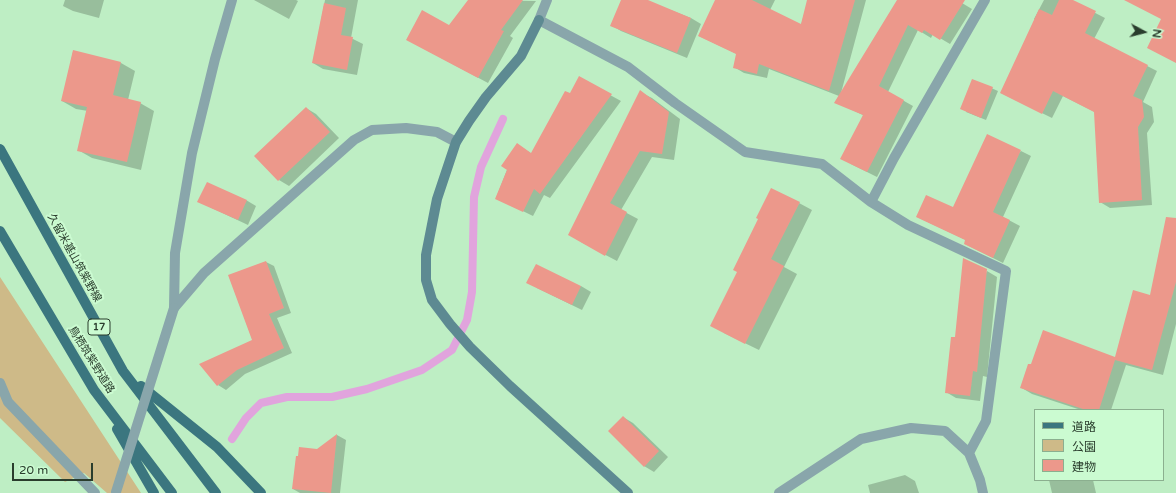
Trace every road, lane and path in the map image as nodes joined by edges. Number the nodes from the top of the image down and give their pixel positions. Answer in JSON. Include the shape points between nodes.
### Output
{"nodes":[{"id":1,"x":232,"y":0,"type":"edge"},
{"id":2,"x":548,"y":0,"type":"edge"},
{"id":3,"x":985,"y":0,"type":"edge"},
{"id":4,"x":539,"y":20,"type":"junction"},
{"id":5,"x":456,"y":142,"type":"junction"},
{"id":6,"x":0,"y":149,"type":"edge"},
{"id":7,"x":871,"y":202,"type":"junction"},
{"id":8,"x":0,"y":231,"type":"edge"},
{"id":9,"x":174,"y":308,"type":"junction"},
{"id":10,"x":123,"y":371,"type":"junction"},
{"id":11,"x":0,"y":383,"type":"edge"},
{"id":12,"x":94,"y":390,"type":"junction"},
{"id":13,"x":969,"y":453,"type":"junction"},
{"id":14,"x":115,"y":492,"type":"edge"},
{"id":15,"x":95,"y":493,"type":"edge"},
{"id":16,"x":154,"y":493,"type":"edge"},
{"id":17,"x":172,"y":493,"type":"edge"},
{"id":18,"x":216,"y":493,"type":"edge"},
{"id":19,"x":261,"y":493,"type":"edge"},
{"id":20,"x":628,"y":493,"type":"edge"},
{"id":21,"x":779,"y":493,"type":"edge"},
{"id":22,"x":983,"y":493,"type":"edge"}],
"edges":[{"from":1,"to":9,"type":"street","via":[[214,59],[192,153],[175,253]]},
{"from":2,"to":4,"type":"street"},
{"from":3,"to":7,"type":"street"},
{"from":4,"to":5,"type":"street","via":[[521,56],[486,97]]},
{"from":4,"to":7,"type":"street","via":[[628,67],[745,152],[822,164]]},
{"from":5,"to":9,"type":"street","via":[[437,132],[406,128],[372,130],[354,140],[204,273]]},
{"from":5,"to":20,"type":"street","via":[[437,199],[426,256],[426,280],[432,300],[470,347]]},
{"from":6,"to":10,"type":"main road","name":"久留米基山筑紫野線","number":"17"},
{"from":7,"to":13,"type":"street","via":[[908,225],[1006,271],[986,421]]},
{"from":8,"to":12,"type":"main road","name":"鳥栖筑紫野道路"},
{"from":9,"to":14,"type":"street","bridge":true},
{"from":10,"to":18,"type":"main road","name":"久留米基山筑紫野線","number":"17"},
{"from":10,"to":19,"type":"main road","via":[[217,447]]},
{"from":11,"to":15,"type":"street","via":[[8,402]]},
{"from":12,"to":16,"type":"main road"},
{"from":12,"to":17,"type":"main road","name":"鳥栖筑紫野道路"},
{"from":13,"to":21,"type":"street","via":[[945,431],[911,428],[861,439]]},
{"from":13,"to":22,"type":"street"}]}
